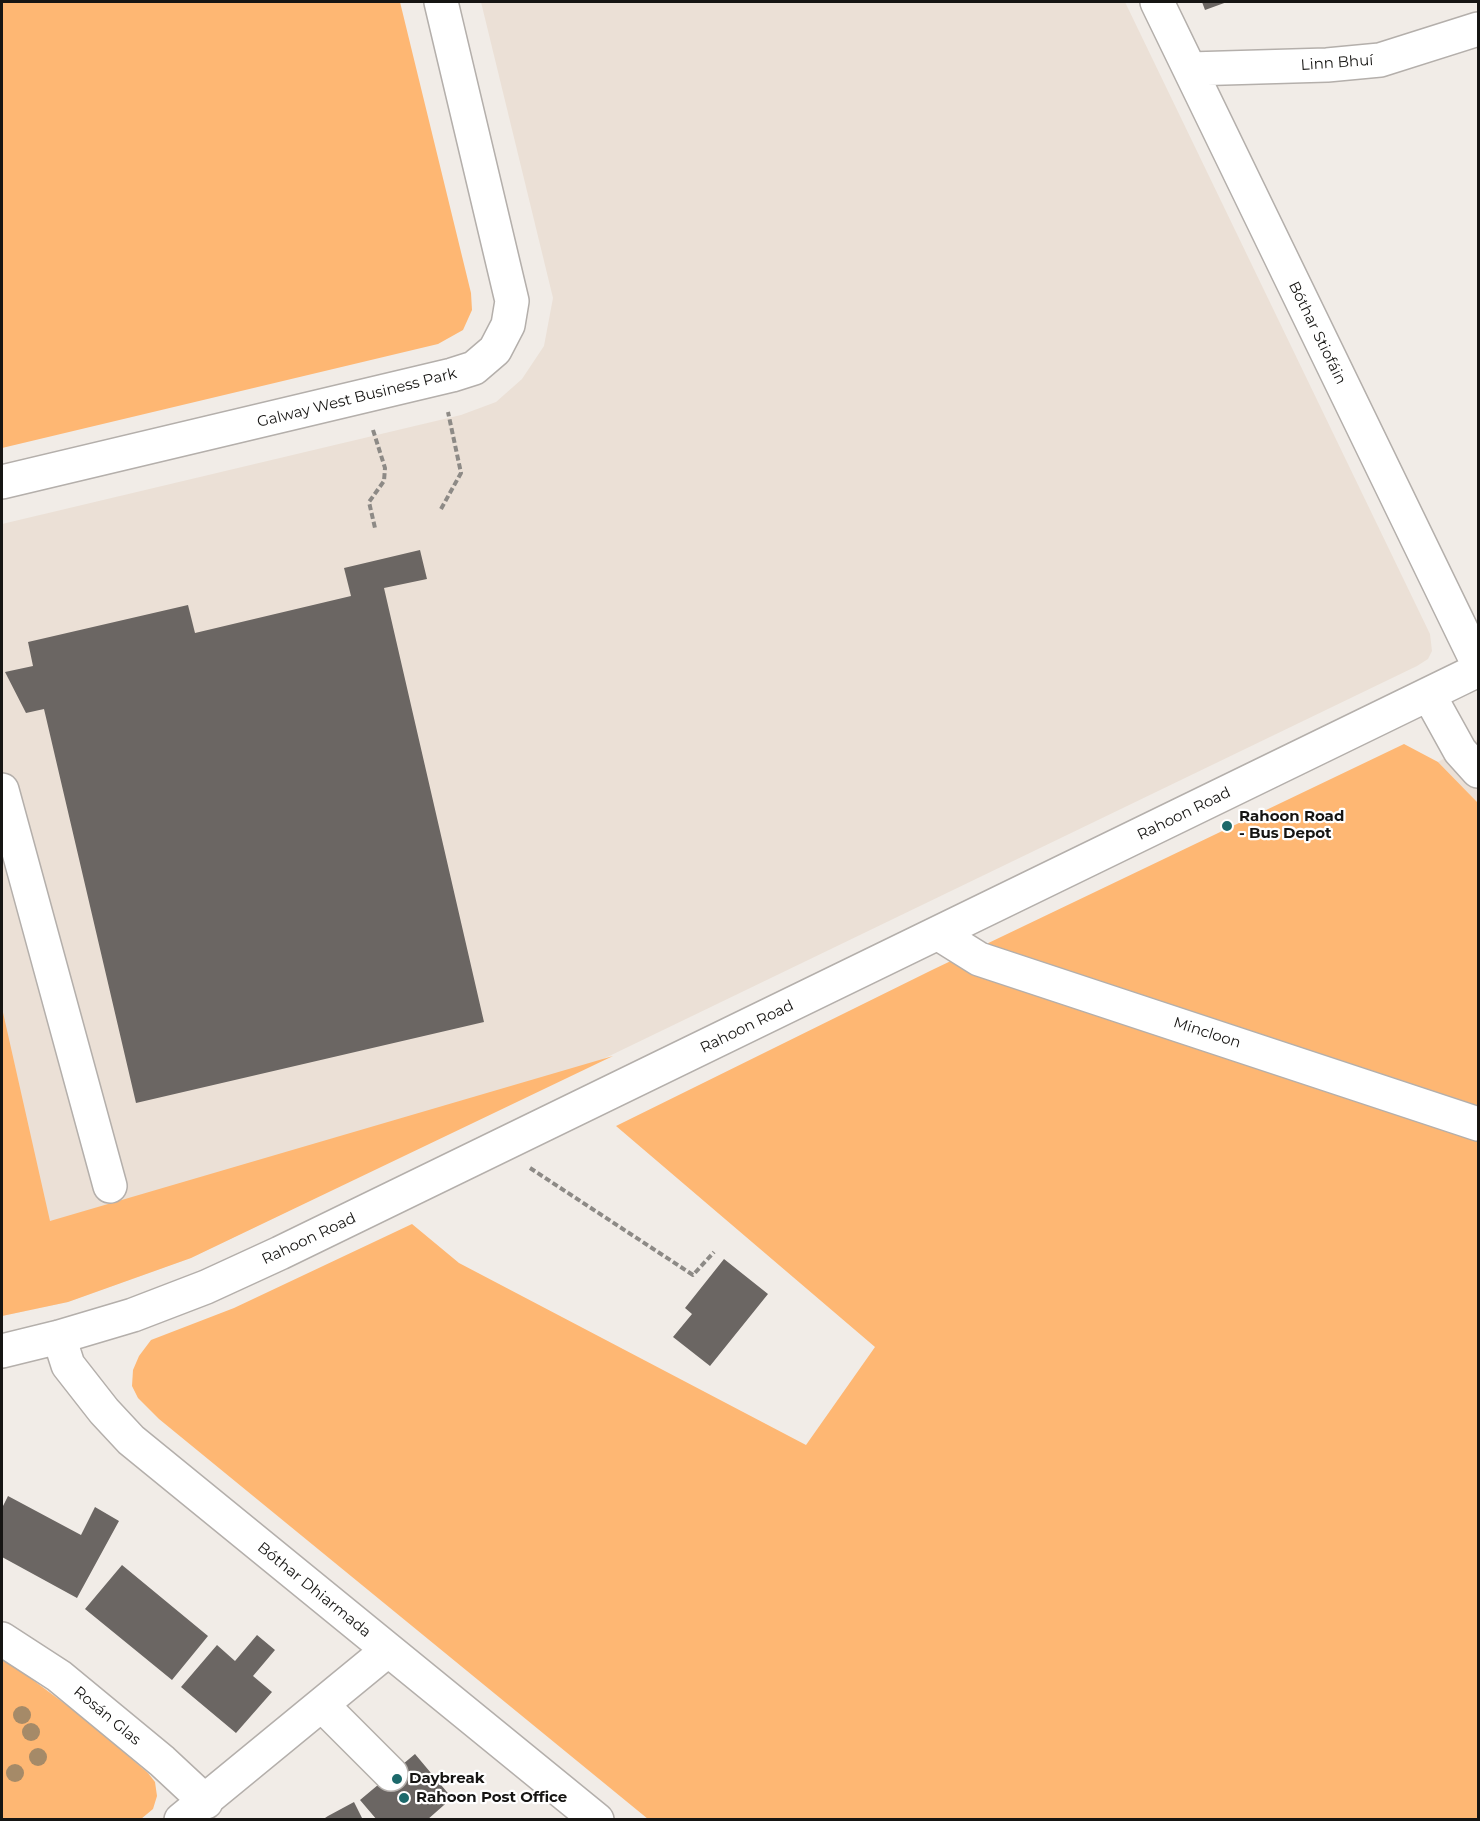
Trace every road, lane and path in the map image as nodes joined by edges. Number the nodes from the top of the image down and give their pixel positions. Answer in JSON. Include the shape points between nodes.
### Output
{"nodes":[{"id":1,"x":441,"y":2,"type":"edge"},
{"id":2,"x":1156,"y":2,"type":"edge"},
{"id":3,"x":1479,"y":29,"type":"edge"},
{"id":4,"x":1190,"y":69,"type":"junction"},
{"id":5,"x":448,"y":412,"type":"dead end"},
{"id":6,"x":373,"y":430,"type":"dead end"},
{"id":7,"x":2,"y":482,"type":"edge"},
{"id":8,"x":441,"y":509,"type":"dead end"},
{"id":9,"x":375,"y":528,"type":"dead end"},
{"id":10,"x":1479,"y":664,"type":"edge"},
{"id":11,"x":1479,"y":670,"type":"edge"},
{"id":12,"x":1429,"y":695,"type":"junction"},
{"id":13,"x":1479,"y":771,"type":"edge"},
{"id":14,"x":2,"y":790,"type":"edge"},
{"id":15,"x":939,"y":934,"type":"junction"},
{"id":16,"x":1479,"y":1124,"type":"edge"},
{"id":17,"x":522,"y":1163,"type":"dead end"},
{"id":18,"x":110,"y":1186,"type":"dead end"},
{"id":19,"x":714,"y":1252,"type":"dead end"},
{"id":20,"x":59,"y":1337,"type":"junction"},
{"id":21,"x":2,"y":1351,"type":"edge"},
{"id":22,"x":2,"y":1639,"type":"edge"},
{"id":23,"x":388,"y":1650,"type":"junction"},
{"id":24,"x":322,"y":1705,"type":"junction"},
{"id":25,"x":391,"y":1774,"type":"dead end"},
{"id":26,"x":193,"y":1811,"type":"edge"},
{"id":27,"x":597,"y":1820,"type":"edge"}],
"edges":[{"from":1,"to":7,"type":"street","name":"Galway West Business Park","via":[[512,301],[508,325],[495,350],[474,368],[452,375]]},
{"from":2,"to":4,"type":"street","name":"Bóthar Stiofáin"},
{"from":3,"to":4,"type":"street","name":"Linn Bhuí","via":[[1380,60]]},
{"from":4,"to":10,"type":"street","name":"Bóthar Stiofáin"},
{"from":5,"to":8,"type":"path","via":[[461,473]]},
{"from":6,"to":9,"type":"path","via":[[385,468],[384,481],[369,502]]},
{"from":11,"to":12,"type":"street","name":"Rahoon Road"},
{"from":12,"to":13,"type":"street","via":[[1460,751]]},
{"from":12,"to":15,"type":"street","name":"Rahoon Road"},
{"from":14,"to":18,"type":"street"},
{"from":15,"to":16,"type":"street","name":"Mincloon","via":[[980,958]]},
{"from":15,"to":20,"type":"street","name":"Rahoon Road","via":[[217,1282],[133,1315]]},
{"from":17,"to":19,"type":"path","via":[[693,1275]]},
{"from":20,"to":21,"type":"street","name":"Rahoon Road"},
{"from":20,"to":23,"type":"street","name":"Bóthar Dhiarmada","via":[[68,1365],[131,1440]]},
{"from":22,"to":26,"type":"street","name":"Rosán Glas","via":[[58,1676],[162,1761]]},
{"from":23,"to":24,"type":"street","name":"Rosán Glas"},
{"from":23,"to":27,"type":"street","name":"Bóthar Dhiarmada"},
{"from":24,"to":25,"type":"street"},
{"from":24,"to":26,"type":"street","name":"Rosán Glas"}]}
